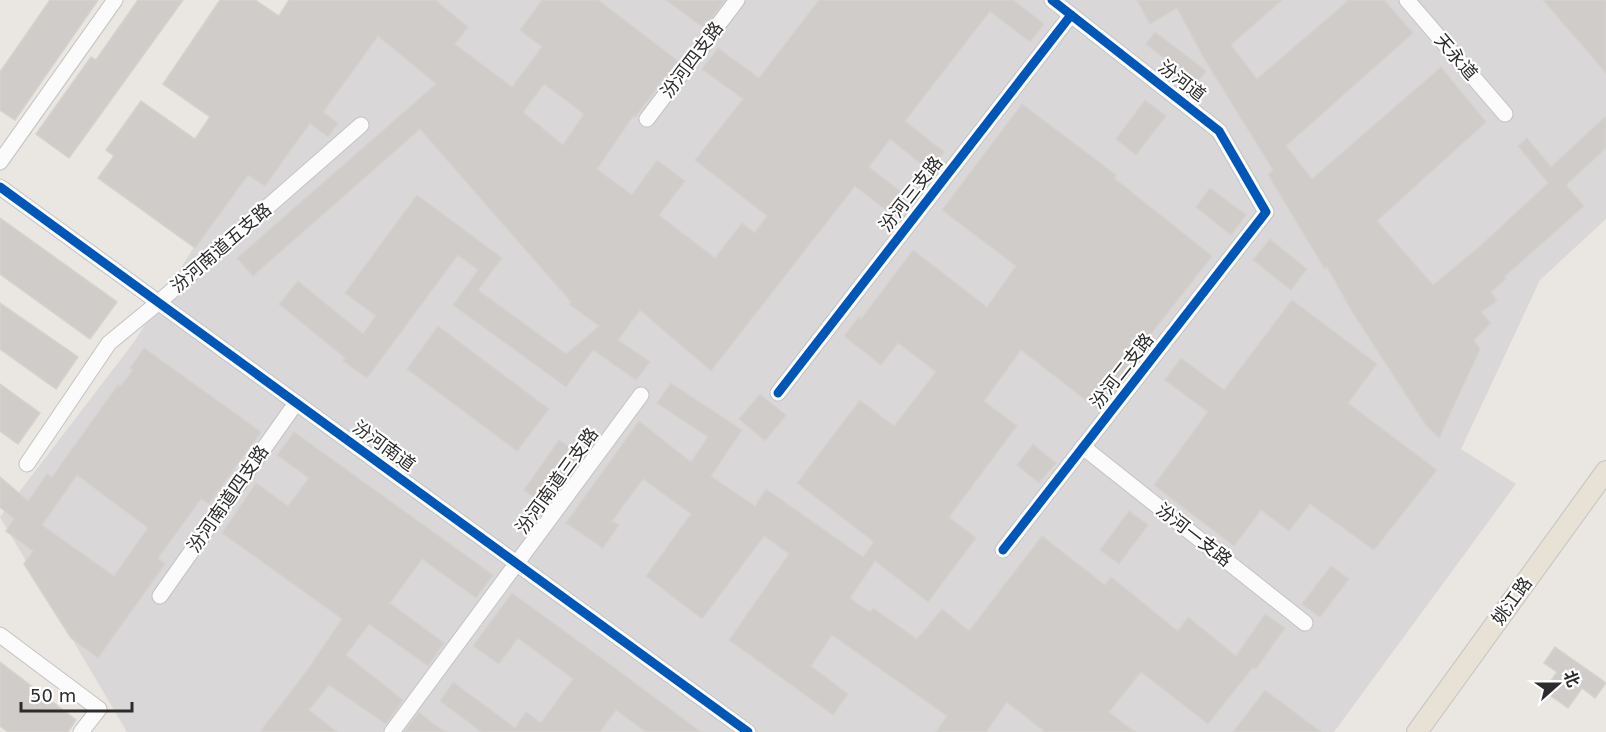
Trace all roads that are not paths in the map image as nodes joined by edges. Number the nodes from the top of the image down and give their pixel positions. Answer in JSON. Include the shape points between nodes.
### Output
{"nodes":[{"id":1,"x":115,"y":0,"type":"edge"},
{"id":2,"x":737,"y":0,"type":"edge"},
{"id":3,"x":1052,"y":0,"type":"edge"},
{"id":4,"x":1407,"y":0,"type":"edge"},
{"id":5,"x":1071,"y":15,"type":"junction"},
{"id":6,"x":1505,"y":114,"type":"dead end"},
{"id":7,"x":647,"y":119,"type":"dead end"},
{"id":8,"x":361,"y":125,"type":"dead end"},
{"id":9,"x":0,"y":162,"type":"edge"},
{"id":10,"x":0,"y":187,"type":"edge"},
{"id":11,"x":1266,"y":212,"type":"joint"},
{"id":12,"x":159,"y":302,"type":"junction"},
{"id":13,"x":778,"y":393,"type":"dead end"},
{"id":14,"x":641,"y":395,"type":"dead end"},
{"id":15,"x":296,"y":403,"type":"junction"},
{"id":16,"x":1083,"y":447,"type":"junction"},
{"id":17,"x":27,"y":464,"type":"dead end"},
{"id":18,"x":1606,"y":471,"type":"edge"},
{"id":19,"x":1003,"y":550,"type":"dead end"},
{"id":20,"x":517,"y":563,"type":"junction"},
{"id":21,"x":160,"y":596,"type":"dead end"},
{"id":22,"x":1305,"y":622,"type":"dead end"},
{"id":23,"x":0,"y":635,"type":"edge"},
{"id":24,"x":729,"y":726,"type":"edge"},
{"id":25,"x":81,"y":732,"type":"edge"},
{"id":26,"x":392,"y":732,"type":"edge"},
{"id":27,"x":748,"y":732,"type":"edge"},
{"id":28,"x":1417,"y":732,"type":"edge"}],
"edges":[{"from":1,"to":9,"type":"street"},
{"from":2,"to":7,"type":"street","name":"汾河四支路"},
{"from":3,"to":5,"type":"street","name":"汾河道"},
{"from":4,"to":6,"type":"street","name":"天永道"},
{"from":5,"to":11,"type":"street","name":"汾河道","via":[[1219,131]]},
{"from":5,"to":13,"type":"street","name":"汾河三支路"},
{"from":8,"to":12,"type":"street","name":"汾河南道五支路"},
{"from":10,"to":12,"type":"street","name":"汾河南道"},
{"from":11,"to":16,"type":"street","name":"汾河二支路"},
{"from":12,"to":15,"type":"street","name":"汾河南道"},
{"from":12,"to":17,"type":"street","name":"汾河南道五支路","via":[[109,343]]},
{"from":14,"to":20,"type":"street","name":"汾河南道三支路"},
{"from":15,"to":20,"type":"street","name":"汾河南道"},
{"from":15,"to":21,"type":"street","name":"汾河南道四支路"},
{"from":16,"to":19,"type":"street","name":"汾河二支路"},
{"from":16,"to":22,"type":"street","name":"汾河一支路"},
{"from":18,"to":28,"type":"main road","name":"姚江路"},
{"from":20,"to":24,"type":"street","name":"汾河南道"},
{"from":20,"to":26,"type":"street","name":"汾河南道三支路"},
{"from":23,"to":25,"type":"street","via":[[99,709]]},
{"from":24,"to":27,"type":"street","name":"汾河南道"}]}
